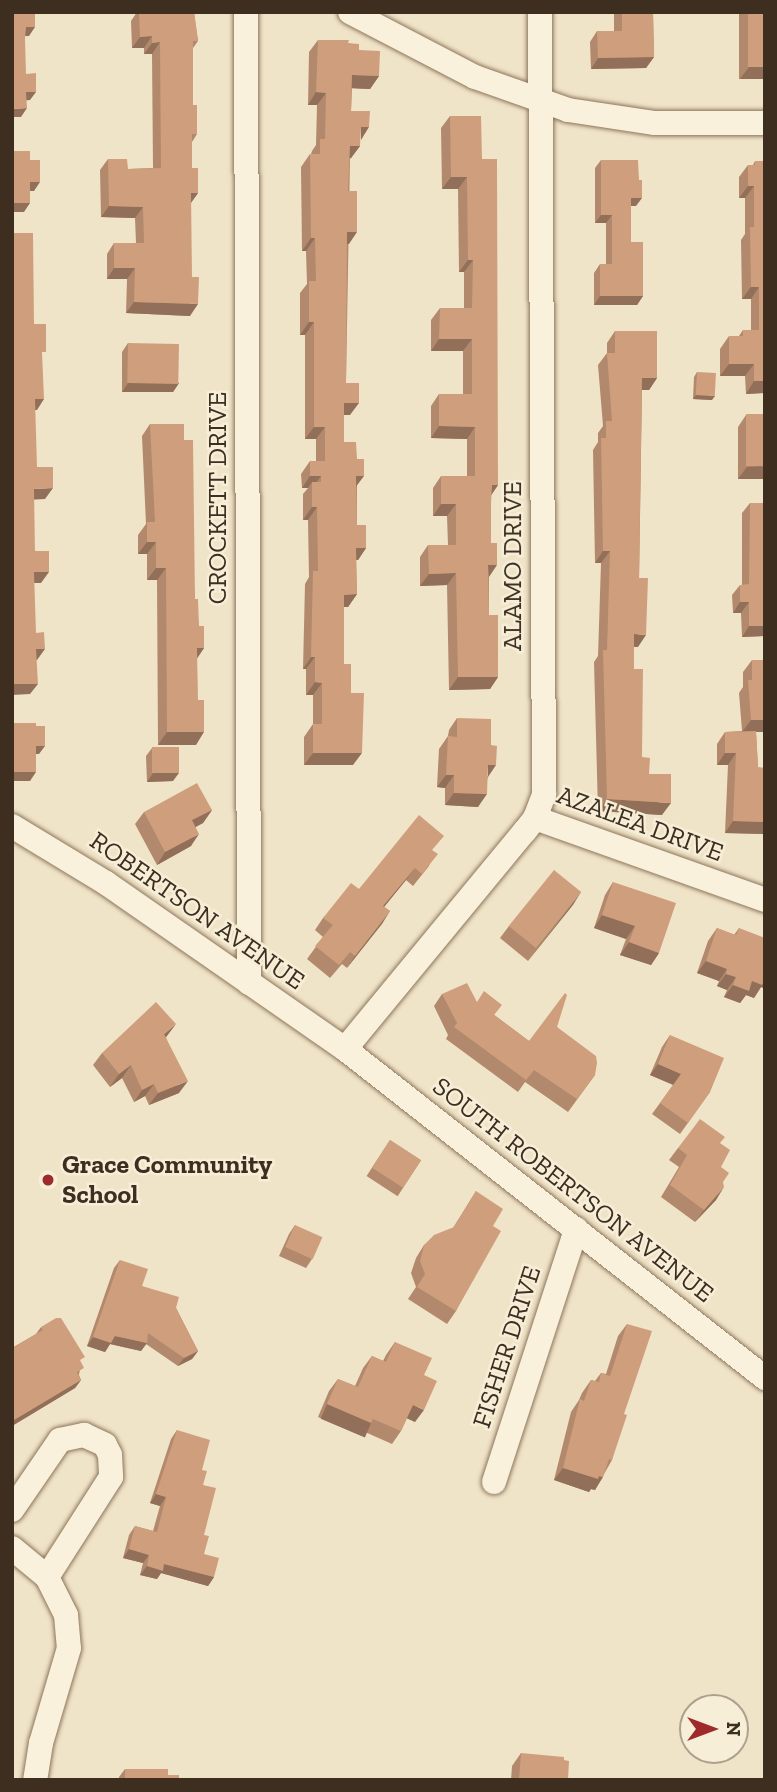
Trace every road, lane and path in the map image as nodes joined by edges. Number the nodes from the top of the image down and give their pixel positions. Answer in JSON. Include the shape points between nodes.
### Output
{"nodes":[{"id":1,"x":246,"y":12,"type":"edge"},
{"id":2,"x":350,"y":12,"type":"edge"},
{"id":3,"x":540,"y":12,"type":"edge"},
{"id":4,"x":540,"y":101,"type":"junction"},
{"id":5,"x":765,"y":123,"type":"edge"},
{"id":6,"x":535,"y":818,"type":"junction"},
{"id":7,"x":12,"y":826,"type":"edge"},
{"id":8,"x":765,"y":900,"type":"edge"},
{"id":9,"x":248,"y":983,"type":"junction"},
{"id":10,"x":345,"y":1049,"type":"junction"},
{"id":11,"x":576,"y":1229,"type":"junction"},
{"id":12,"x":765,"y":1378,"type":"edge"},
{"id":13,"x":494,"y":1482,"type":"dead end"},
{"id":14,"x":12,"y":1510,"type":"edge"},
{"id":15,"x":12,"y":1548,"type":"edge"},
{"id":16,"x":47,"y":1577,"type":"junction"},
{"id":17,"x":35,"y":1780,"type":"edge"}],
"edges":[{"from":1,"to":9,"type":"street","name":"CROCKETT DRIVE"},
{"from":2,"to":4,"type":"street","via":[[475,77]]},
{"from":3,"to":4,"type":"street","name":"ALAMO DRIVE"},
{"from":4,"to":5,"type":"street","via":[[626,120]]},
{"from":4,"to":6,"type":"street","name":"ALAMO DRIVE","via":[[545,782]]},
{"from":6,"to":8,"type":"street","name":"AZALEA DRIVE"},
{"from":6,"to":10,"type":"street","name":"ALAMO DRIVE"},
{"from":7,"to":9,"type":"street","name":"ROBERTSON AVENUE","via":[[106,883]]},
{"from":9,"to":10,"type":"street","name":"ROBERTSON AVENUE"},
{"from":10,"to":11,"type":"street","name":"SOUTH ROBERTSON AVENUE"},
{"from":11,"to":12,"type":"street","name":"SOUTH ROBERTSON AVENUE"},
{"from":11,"to":13,"type":"street","name":"FISHER DRIVE"},
{"from":14,"to":16,"type":"street","via":[[60,1440],[84,1435],[105,1445],[111,1477]]},
{"from":15,"to":16,"type":"street"},
{"from":16,"to":17,"type":"street","via":[[66,1615],[69,1648]]}]}
